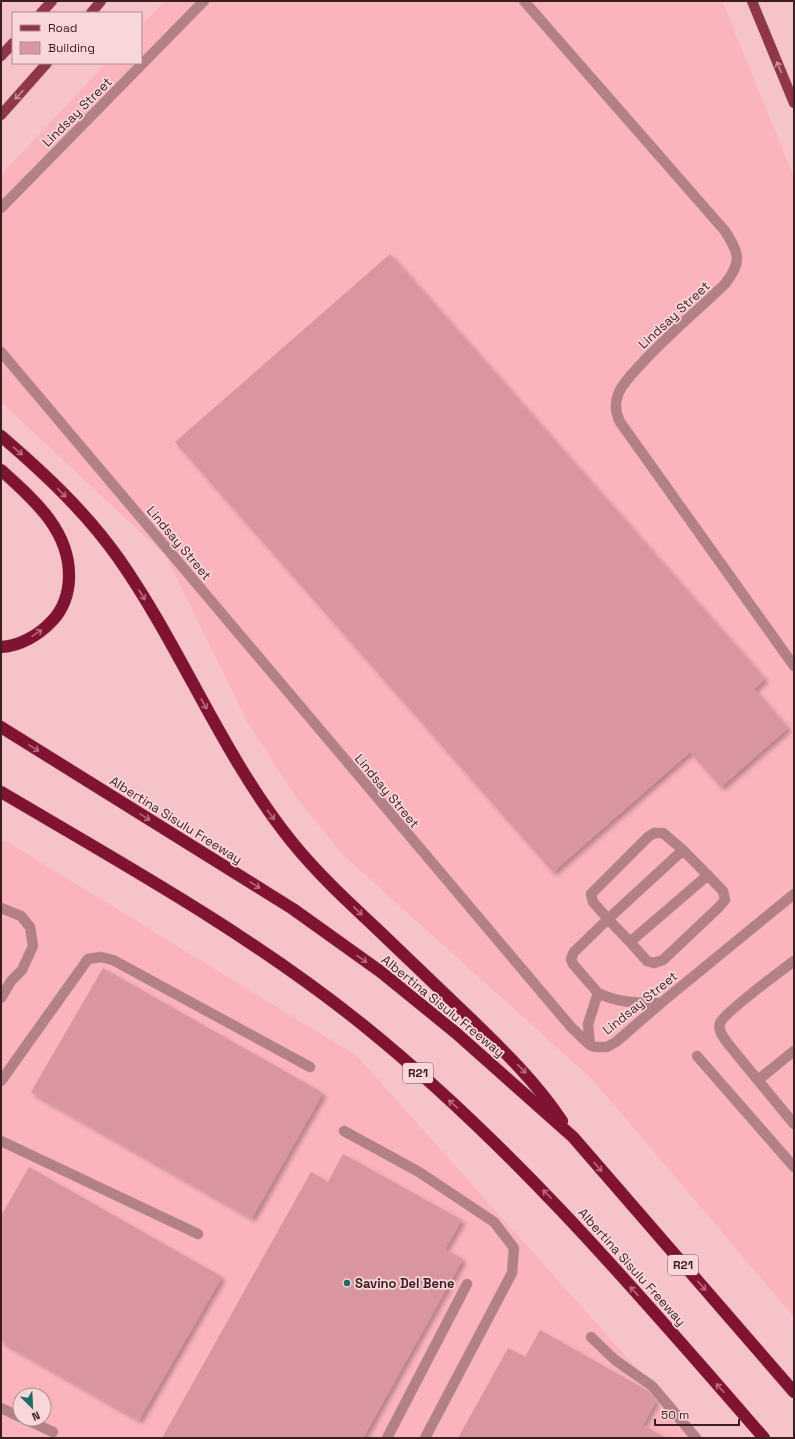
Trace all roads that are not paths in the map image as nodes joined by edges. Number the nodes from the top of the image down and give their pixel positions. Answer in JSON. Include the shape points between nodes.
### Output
{"nodes":[{"id":1,"x":52,"y":1,"type":"edge"},
{"id":2,"x":101,"y":1,"type":"edge"},
{"id":3,"x":204,"y":1,"type":"edge"},
{"id":4,"x":524,"y":1,"type":"edge"},
{"id":5,"x":752,"y":1,"type":"edge"},
{"id":6,"x":42,"y":12,"type":"edge"},
{"id":7,"x":92,"y":12,"type":"edge"},
{"id":8,"x":12,"y":44,"type":"edge"},
{"id":9,"x":1,"y":56,"type":"edge"},
{"id":10,"x":46,"y":64,"type":"edge"},
{"id":11,"x":794,"y":103,"type":"edge"},
{"id":12,"x":1,"y":115,"type":"edge"},
{"id":13,"x":1,"y":208,"type":"edge"},
{"id":14,"x":1,"y":352,"type":"edge"},
{"id":15,"x":1,"y":436,"type":"edge"},
{"id":16,"x":1,"y":470,"type":"edge"},
{"id":17,"x":1,"y":647,"type":"edge"},
{"id":18,"x":794,"y":666,"type":"edge"},
{"id":19,"x":1,"y":728,"type":"edge"},
{"id":20,"x":1,"y":792,"type":"edge"},
{"id":21,"x":683,"y":850,"type":"junction"},
{"id":22,"x":708,"y":876,"type":"junction"},
{"id":23,"x":794,"y":894,"type":"edge"},
{"id":24,"x":1,"y":908,"type":"edge"},
{"id":25,"x":608,"y":920,"type":"junction"},
{"id":26,"x":630,"y":942,"type":"junction"},
{"id":27,"x":794,"y":960,"type":"edge"},
{"id":28,"x":598,"y":993,"type":"junction"},
{"id":29,"x":1,"y":998,"type":"edge"},
{"id":30,"x":661,"y":1003,"type":"junction"},
{"id":31,"x":590,"y":1045,"type":"junction"},
{"id":32,"x":794,"y":1051,"type":"edge"},
{"id":33,"x":697,"y":1056,"type":"dead end"},
{"id":34,"x":310,"y":1067,"type":"dead end"},
{"id":35,"x":758,"y":1080,"type":"junction"},
{"id":36,"x":1,"y":1081,"type":"edge"},
{"id":37,"x":794,"y":1124,"type":"edge"},
{"id":38,"x":344,"y":1131,"type":"dead end"},
{"id":39,"x":573,"y":1138,"type":"junction"},
{"id":40,"x":1,"y":1141,"type":"edge"},
{"id":41,"x":794,"y":1167,"type":"edge"},
{"id":42,"x":198,"y":1234,"type":"dead end"},
{"id":43,"x":467,"y":1284,"type":"dead end"},
{"id":44,"x":591,"y":1337,"type":"dead end"},
{"id":45,"x":794,"y":1392,"type":"edge"},
{"id":46,"x":1,"y":1408,"type":"edge"},
{"id":47,"x":12,"y":1413,"type":"edge"},
{"id":48,"x":42,"y":1427,"type":"edge"},
{"id":49,"x":53,"y":1432,"type":"dead end"},
{"id":50,"x":388,"y":1438,"type":"edge"},
{"id":51,"x":425,"y":1438,"type":"edge"},
{"id":52,"x":696,"y":1438,"type":"edge"},
{"id":53,"x":764,"y":1438,"type":"edge"}],
"edges":[{"from":1,"to":6,"type":"main road"},
{"from":2,"to":7,"type":"main road"},
{"from":3,"to":13,"type":"street","name":"Lindsay Street"},
{"from":4,"to":18,"type":"street","name":"Lindsay Street","via":[[725,231],[738,254],[738,262],[725,284],[658,346],[628,378],[619,393],[616,412],[620,422]]},
{"from":11,"to":5,"type":"main road","one_way":true},
{"from":8,"to":9,"type":"main road"},
{"from":10,"to":12,"type":"main road","one_way":true},
{"from":14,"to":31,"type":"street","name":"Lindsay Street","via":[[571,1027]]},
{"from":15,"to":39,"type":"highway","one_way":true,"via":[[64,494],[119,560],[155,617],[242,771],[292,842],[319,874],[529,1076]]},
{"from":17,"to":16,"type":"highway","one_way":true,"via":[[31,637],[49,624],[65,600],[70,579],[68,556],[61,537],[37,504]]},
{"from":19,"to":39,"type":"highway","name":"Albertina Sisulu Freeway","number":"R21","one_way":true,"via":[[293,909],[381,972],[495,1066]]},
{"from":53,"to":20,"type":"highway","name":"Albertina Sisulu Freeway","number":"R21","one_way":true,"via":[[563,1210],[482,1129],[362,1024],[260,949],[180,897]]},
{"from":21,"to":22,"type":"street"},
{"from":21,"to":25,"type":"street"},
{"from":21,"to":25,"type":"street","via":[[663,833],[654,833],[648,837],[591,894],[593,902]]},
{"from":22,"to":26,"type":"street"},
{"from":22,"to":26,"type":"street","via":[[723,891],[725,900],[663,960],[654,963],[647,961]]},
{"from":23,"to":30,"type":"street","name":"Lindsay Street"},
{"from":24,"to":29,"type":"street","via":[[21,916],[30,927],[33,946],[22,970],[11,981]]},
{"from":25,"to":26,"type":"street"},
{"from":25,"to":28,"type":"street","via":[[574,952],[571,959]]},
{"from":27,"to":35,"type":"street","via":[[720,1022],[722,1036]]},
{"from":28,"to":30,"type":"street","via":[[609,999],[635,1004]]},
{"from":28,"to":31,"type":"street","via":[[588,1024]]},
{"from":30,"to":31,"type":"street","name":"Lindsay Street","via":[[616,1042],[600,1048]]},
{"from":32,"to":35,"type":"street"},
{"from":33,"to":41,"type":"street"},
{"from":34,"to":36,"type":"street","via":[[113,960],[100,957],[88,959]]},
{"from":35,"to":37,"type":"street"},
{"from":38,"to":51,"type":"street","via":[[419,1172],[494,1222],[514,1248],[512,1273]]},
{"from":39,"to":45,"type":"highway","name":"Albertina Sisulu Freeway","number":"R21","one_way":true},
{"from":40,"to":42,"type":"street"},
{"from":43,"to":50,"type":"street"},
{"from":44,"to":52,"type":"street","via":[[615,1360],[652,1386]]},
{"from":46,"to":47,"type":"street"},
{"from":48,"to":49,"type":"street"}]}
